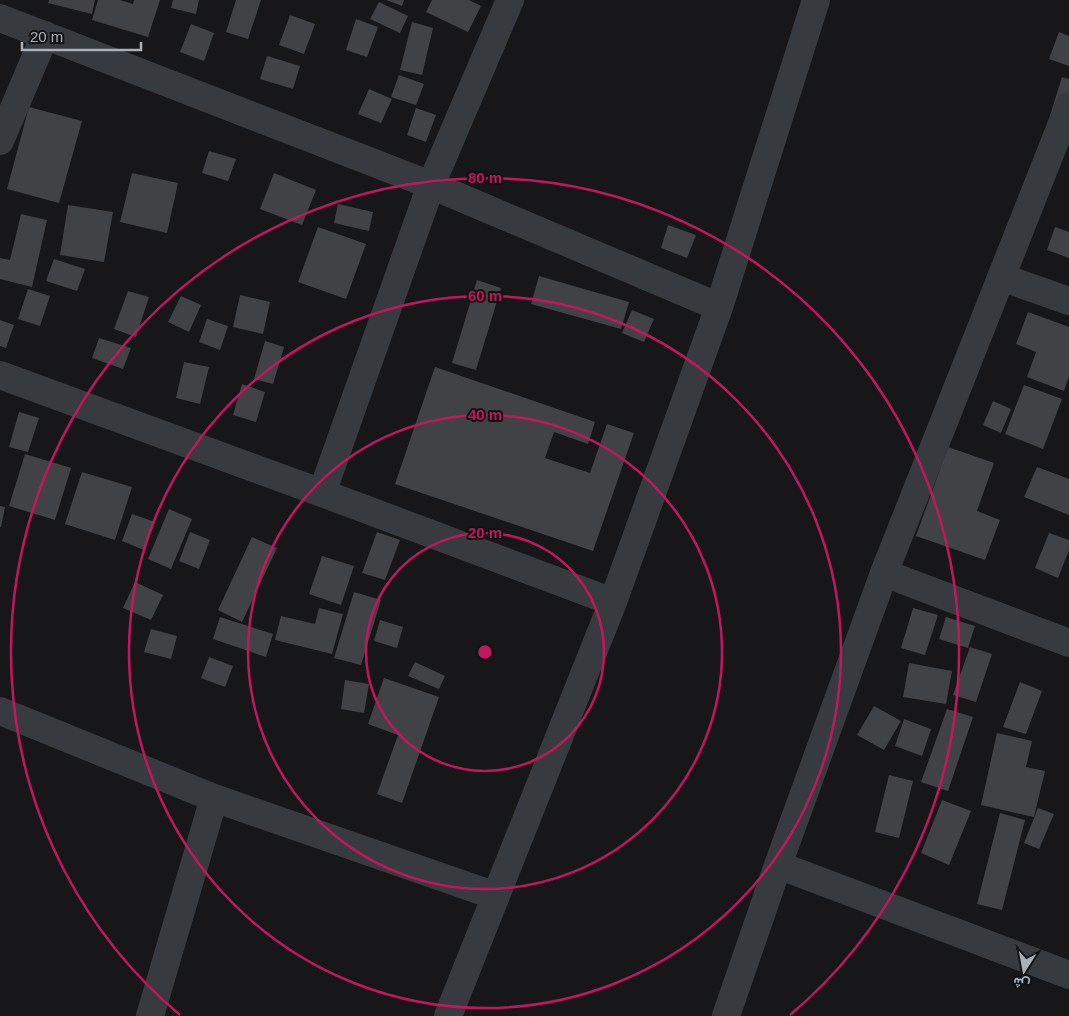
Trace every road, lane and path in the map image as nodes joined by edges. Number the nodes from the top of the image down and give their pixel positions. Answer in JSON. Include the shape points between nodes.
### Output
{"nodes":[{"id":1,"x":2,"y":0,"type":"edge"},
{"id":2,"x":510,"y":0,"type":"edge"},
{"id":3,"x":816,"y":0,"type":"edge"},
{"id":4,"x":0,"y":5,"type":"edge"},
{"id":5,"x":0,"y":18,"type":"edge"},
{"id":6,"x":45,"y":34,"type":"junction"},
{"id":7,"x":1069,"y":106,"type":"edge"},
{"id":8,"x":0,"y":141,"type":"edge"},
{"id":9,"x":431,"y":185,"type":"junction"},
{"id":10,"x":1001,"y":277,"type":"junction"},
{"id":11,"x":1069,"y":301,"type":"edge"},
{"id":12,"x":719,"y":307,"type":"junction"},
{"id":13,"x":0,"y":375,"type":"edge"},
{"id":14,"x":322,"y":493,"type":"junction"},
{"id":15,"x":884,"y":573,"type":"junction"},
{"id":16,"x":613,"y":602,"type":"junction"},
{"id":17,"x":1069,"y":643,"type":"edge"},
{"id":18,"x":0,"y":711,"type":"edge"},
{"id":19,"x":214,"y":798,"type":"junction"},
{"id":20,"x":778,"y":865,"type":"junction"},
{"id":21,"x":496,"y":896,"type":"junction"},
{"id":22,"x":1069,"y":975,"type":"edge"},
{"id":23,"x":150,"y":1016,"type":"edge"},
{"id":24,"x":448,"y":1016,"type":"edge"},
{"id":25,"x":726,"y":1016,"type":"edge"}],
"edges":[{"from":1,"to":4,"type":"street"},
{"from":2,"to":9,"type":"street"},
{"from":3,"to":12,"type":"street"},
{"from":5,"to":6,"type":"street"},
{"from":6,"to":8,"type":"street"},
{"from":6,"to":9,"type":"street"},
{"from":7,"to":10,"type":"street"},
{"from":9,"to":12,"type":"street"},
{"from":9,"to":14,"type":"street"},
{"from":10,"to":11,"type":"street"},
{"from":10,"to":15,"type":"street"},
{"from":12,"to":16,"type":"street"},
{"from":13,"to":14,"type":"street"},
{"from":14,"to":16,"type":"street"},
{"from":15,"to":17,"type":"street"},
{"from":15,"to":20,"type":"street"},
{"from":16,"to":21,"type":"street"},
{"from":18,"to":19,"type":"street"},
{"from":19,"to":21,"type":"street"},
{"from":19,"to":23,"type":"street"},
{"from":20,"to":22,"type":"street"},
{"from":20,"to":25,"type":"street"},
{"from":21,"to":24,"type":"street"}]}
